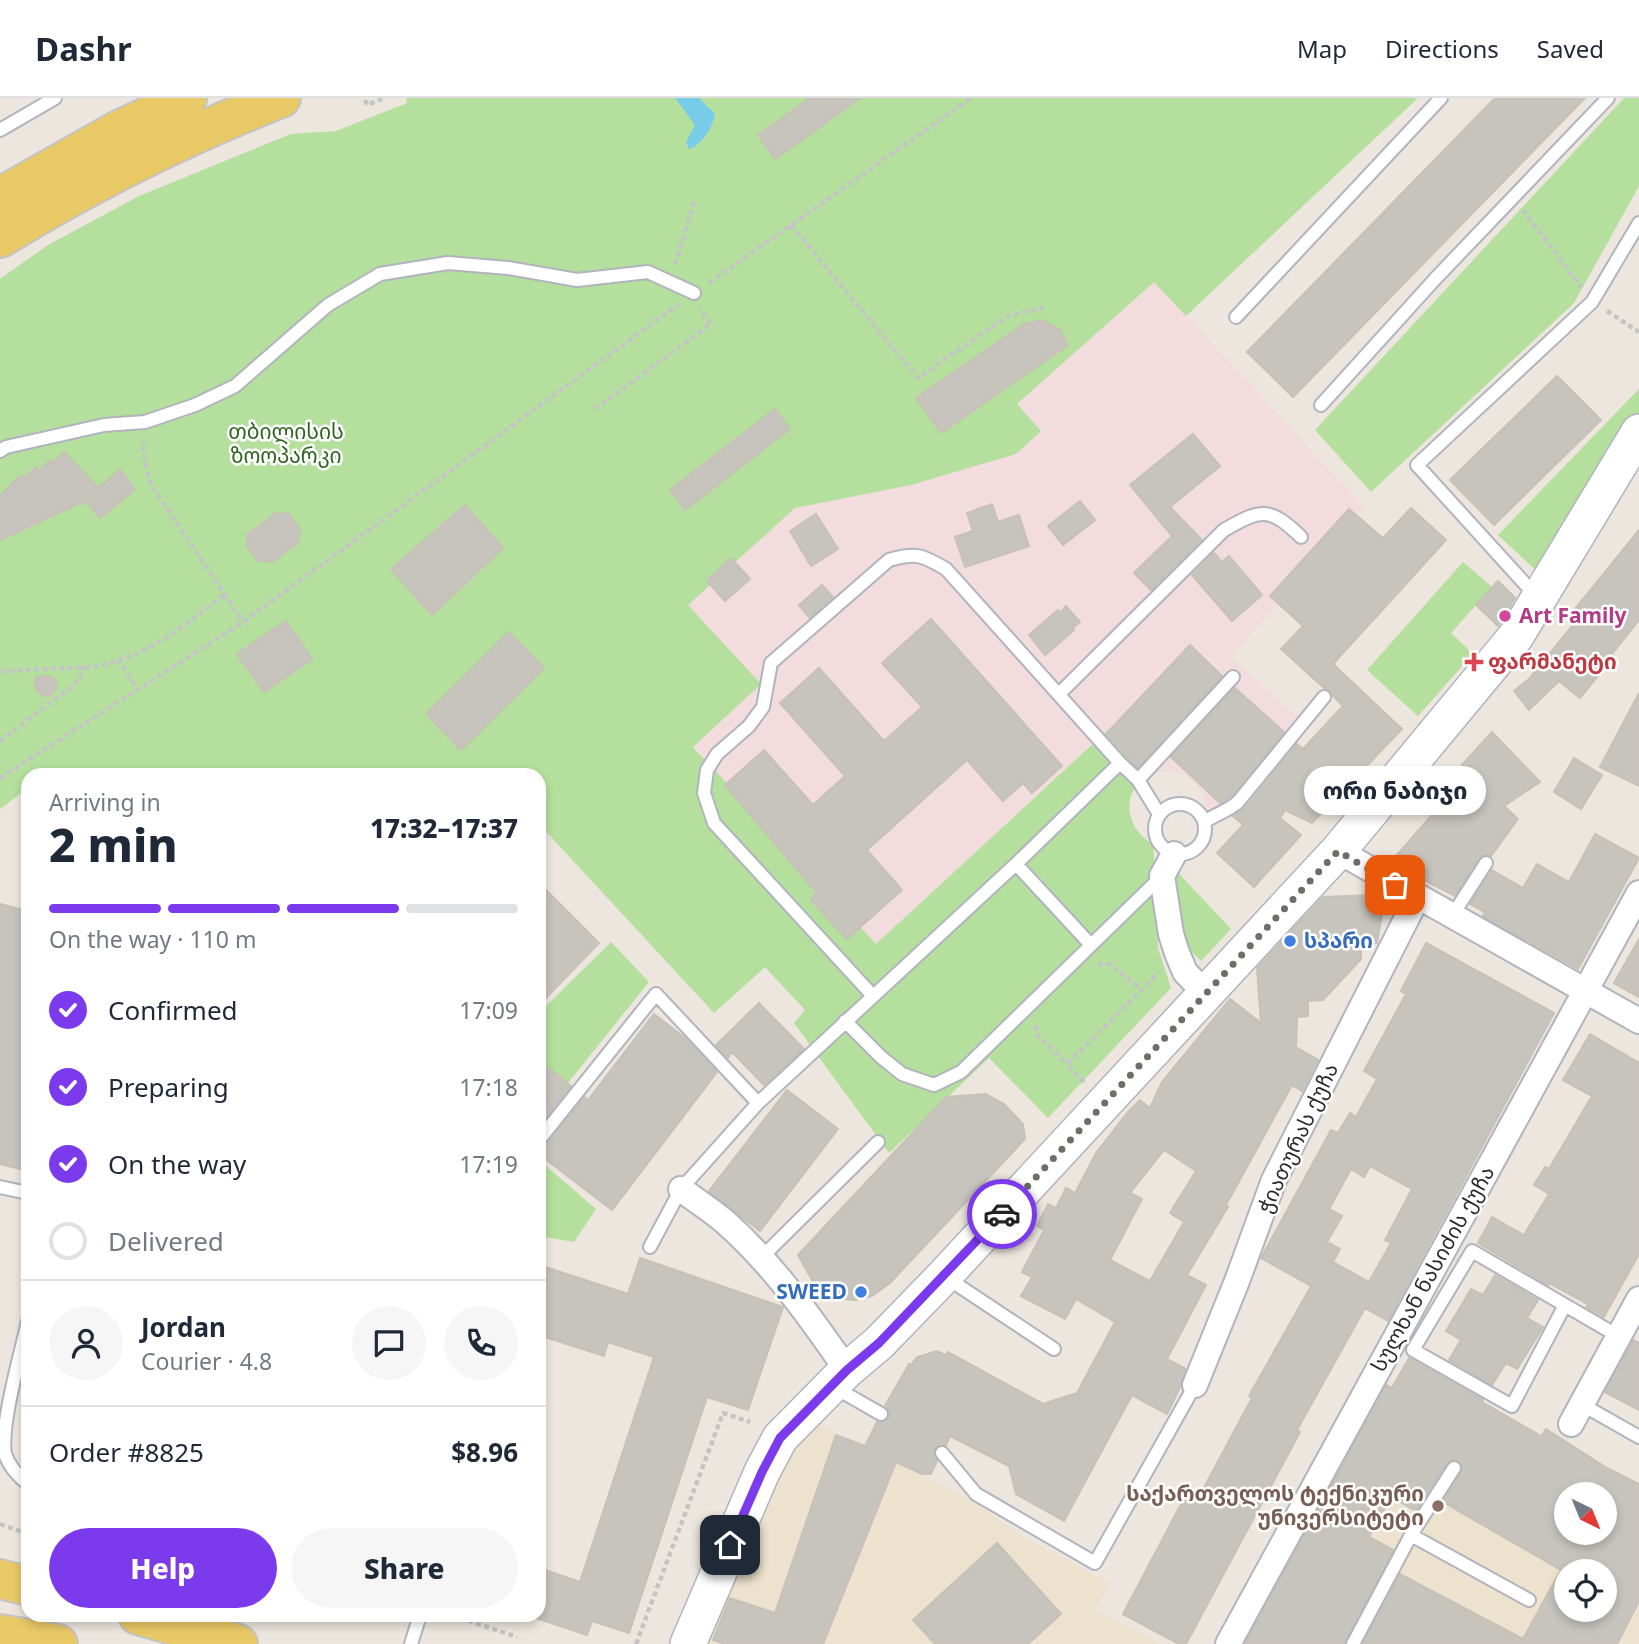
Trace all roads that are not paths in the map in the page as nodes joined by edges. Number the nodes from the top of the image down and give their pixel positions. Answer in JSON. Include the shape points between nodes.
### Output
{"nodes":[{"id":1,"x":55,"y":98,"type":"edge"},
{"id":2,"x":187,"y":98,"type":"edge"},
{"id":3,"x":281,"y":98,"type":"edge"},
{"id":4,"x":1441,"y":98,"type":"edge"},
{"id":5,"x":1608,"y":98,"type":"edge"},
{"id":6,"x":0,"y":130,"type":"edge"},
{"id":7,"x":0,"y":197,"type":"edge"},
{"id":8,"x":1639,"y":223,"type":"edge"},
{"id":9,"x":0,"y":238,"type":"edge"},
{"id":10,"x":692,"y":295,"type":"road end"},
{"id":11,"x":1236,"y":317,"type":"dead end"},
{"id":12,"x":1321,"y":405,"type":"dead end"},
{"id":13,"x":1639,"y":432,"type":"edge"},
{"id":14,"x":0,"y":451,"type":"edge"},
{"id":15,"x":1301,"y":537,"type":"dead end"},
{"id":16,"x":1539,"y":598,"type":"junction"},
{"id":17,"x":1233,"y":677,"type":"dead end"},
{"id":18,"x":1059,"y":694,"type":"junction"},
{"id":19,"x":1324,"y":697,"type":"dead end"},
{"id":20,"x":1120,"y":763,"type":"junction"},
{"id":21,"x":1138,"y":780,"type":"junction"},
{"id":22,"x":1159,"y":814,"type":"junction"},
{"id":23,"x":1204,"y":822,"type":"junction"},
{"id":24,"x":1338,"y":851,"type":"junction"},
{"id":25,"x":1486,"y":863,"type":"dead end"},
{"id":26,"x":1016,"y":864,"type":"junction"},
{"id":27,"x":1168,"y":865,"type":"junction"},
{"id":28,"x":1639,"y":893,"type":"edge"},
{"id":29,"x":1417,"y":898,"type":"junction"},
{"id":30,"x":1452,"y":916,"type":"junction"},
{"id":31,"x":1091,"y":945,"type":"junction"},
{"id":32,"x":1586,"y":991,"type":"junction"},
{"id":33,"x":1206,"y":994,"type":"junction"},
{"id":34,"x":873,"y":996,"type":"junction"},
{"id":35,"x":845,"y":1021,"type":"junction"},
{"id":36,"x":1639,"y":1021,"type":"edge"},
{"id":37,"x":758,"y":1103,"type":"junction"},
{"id":38,"x":546,"y":1131,"type":"edge"},
{"id":39,"x":878,"y":1142,"type":"dead end"},
{"id":40,"x":0,"y":1187,"type":"edge"},
{"id":41,"x":681,"y":1189,"type":"junction"},
{"id":42,"x":21,"y":1192,"type":"edge"},
{"id":43,"x":650,"y":1247,"type":"dead end"},
{"id":44,"x":761,"y":1258,"type":"junction"},
{"id":45,"x":944,"y":1276,"type":"junction"},
{"id":46,"x":1639,"y":1299,"type":"edge"},
{"id":47,"x":1564,"y":1305,"type":"junction"},
{"id":48,"x":1628,"y":1330,"type":"edge"},
{"id":49,"x":21,"y":1348,"type":"edge"},
{"id":50,"x":1055,"y":1349,"type":"dead end"},
{"id":51,"x":839,"y":1378,"type":"junction"},
{"id":52,"x":1195,"y":1385,"type":"joint"},
{"id":53,"x":881,"y":1414,"type":"dead end"},
{"id":54,"x":1576,"y":1414,"type":"joint"},
{"id":55,"x":1,"y":1424,"type":"edge"},
{"id":56,"x":1639,"y":1437,"type":"edge"},
{"id":57,"x":942,"y":1453,"type":"dead end"},
{"id":58,"x":1454,"y":1468,"type":"dead end"},
{"id":59,"x":21,"y":1477,"type":"edge"},
{"id":60,"x":1411,"y":1535,"type":"junction"},
{"id":61,"x":0,"y":1579,"type":"edge"},
{"id":62,"x":21,"y":1584,"type":"edge"},
{"id":63,"x":1530,"y":1600,"type":"dead end"},
{"id":64,"x":162,"y":1622,"type":"edge"},
{"id":65,"x":418,"y":1622,"type":"edge"},
{"id":66,"x":0,"y":1634,"type":"edge"},
{"id":67,"x":58,"y":1644,"type":"edge"},
{"id":68,"x":238,"y":1644,"type":"edge"},
{"id":69,"x":411,"y":1644,"type":"edge"},
{"id":70,"x":688,"y":1644,"type":"edge"},
{"id":71,"x":1228,"y":1644,"type":"edge"},
{"id":72,"x":1353,"y":1644,"type":"edge"}],
"edges":[{"from":1,"to":6,"type":"lane"},
{"from":2,"to":7,"type":"main road","via":[[117,131]]},
{"from":3,"to":9,"type":"main road","via":[[153,153]]},
{"from":4,"to":11,"type":"lane"},
{"from":5,"to":12,"type":"lane"},
{"from":8,"to":16,"type":"lane","via":[[1592,302],[1417,464]]},
{"from":10,"to":14,"type":"lane","via":[[648,272],[578,280],[448,263],[380,274],[328,304],[235,386],[195,405],[145,422],[104,425]]},
{"from":13,"to":16,"type":"street"},
{"from":15,"to":18,"type":"lane","via":[[1282,519],[1267,513],[1250,515],[1224,530]]},
{"from":16,"to":24,"type":"street","via":[[1516,636]]},
{"from":17,"to":21,"type":"lane"},
{"from":18,"to":20,"type":"lane"},
{"from":18,"to":34,"type":"lane","via":[[946,569],[925,556],[889,560],[771,663],[763,707],[707,770],[704,793],[714,823]]},
{"from":19,"to":23,"type":"lane","via":[[1238,802]]},
{"from":20,"to":21,"type":"lane"},
{"from":20,"to":26,"type":"lane"},
{"from":21,"to":22,"type":"lane"},
{"from":22,"to":23,"type":"lane","via":[[1180,804],[1195,809]]},
{"from":22,"to":27,"type":"lane","via":[[1154,830]]},
{"from":23,"to":27,"type":"lane","via":[[1198,846]]},
{"from":24,"to":29,"type":"street"},
{"from":24,"to":33,"type":"street"},
{"from":25,"to":30,"type":"lane"},
{"from":26,"to":31,"type":"lane"},
{"from":26,"to":34,"type":"lane"},
{"from":27,"to":31,"type":"lane"},
{"from":27,"to":33,"type":"street","via":[[1171,933],[1190,978]]},
{"from":28,"to":32,"type":"street","name":"სულხან ნასიძის ქუჩა"},
{"from":29,"to":30,"type":"street"},
{"from":29,"to":52,"type":"street","name":"ჭიათურას ქუჩა","via":[[1274,1180]]},
{"from":30,"to":32,"type":"street"},
{"from":31,"to":35,"type":"lane","via":[[961,1072],[934,1085],[902,1074]]},
{"from":32,"to":36,"type":"street"},
{"from":32,"to":71,"type":"street","name":"სულხან ნასიძის ქუჩა"},
{"from":33,"to":45,"type":"street"},
{"from":34,"to":35,"type":"lane"},
{"from":35,"to":37,"type":"lane"},
{"from":37,"to":38,"type":"lane","via":[[656,994]]},
{"from":37,"to":41,"type":"lane"},
{"from":39,"to":44,"type":"lane"},
{"from":40,"to":42,"type":"lane"},
{"from":41,"to":43,"type":"lane"},
{"from":41,"to":44,"type":"street","via":[[724,1221]]},
{"from":44,"to":51,"type":"street","via":[[807,1313]]},
{"from":45,"to":50,"type":"lane"},
{"from":45,"to":51,"type":"street"},
{"from":46,"to":48,"type":"street"},
{"from":47,"to":47,"type":"lane","via":[[1472,1251],[1413,1350],[1512,1406]]},
{"from":47,"to":48,"type":"lane"},
{"from":48,"to":54,"type":"street"},
{"from":49,"to":55,"type":"lane"},
{"from":51,"to":53,"type":"lane"},
{"from":51,"to":70,"type":"street","via":[[780,1438]]},
{"from":52,"to":57,"type":"lane","via":[[1095,1563],[976,1494]]},
{"from":54,"to":56,"type":"lane"},
{"from":55,"to":59,"type":"lane","via":[[5,1454]]},
{"from":58,"to":60,"type":"lane"},
{"from":60,"to":63,"type":"lane"},
{"from":60,"to":72,"type":"lane"},
{"from":61,"to":62,"type":"main road"},
{"from":64,"to":68,"type":"main road"},
{"from":65,"to":69,"type":"lane"},
{"from":66,"to":67,"type":"main road"}]}
